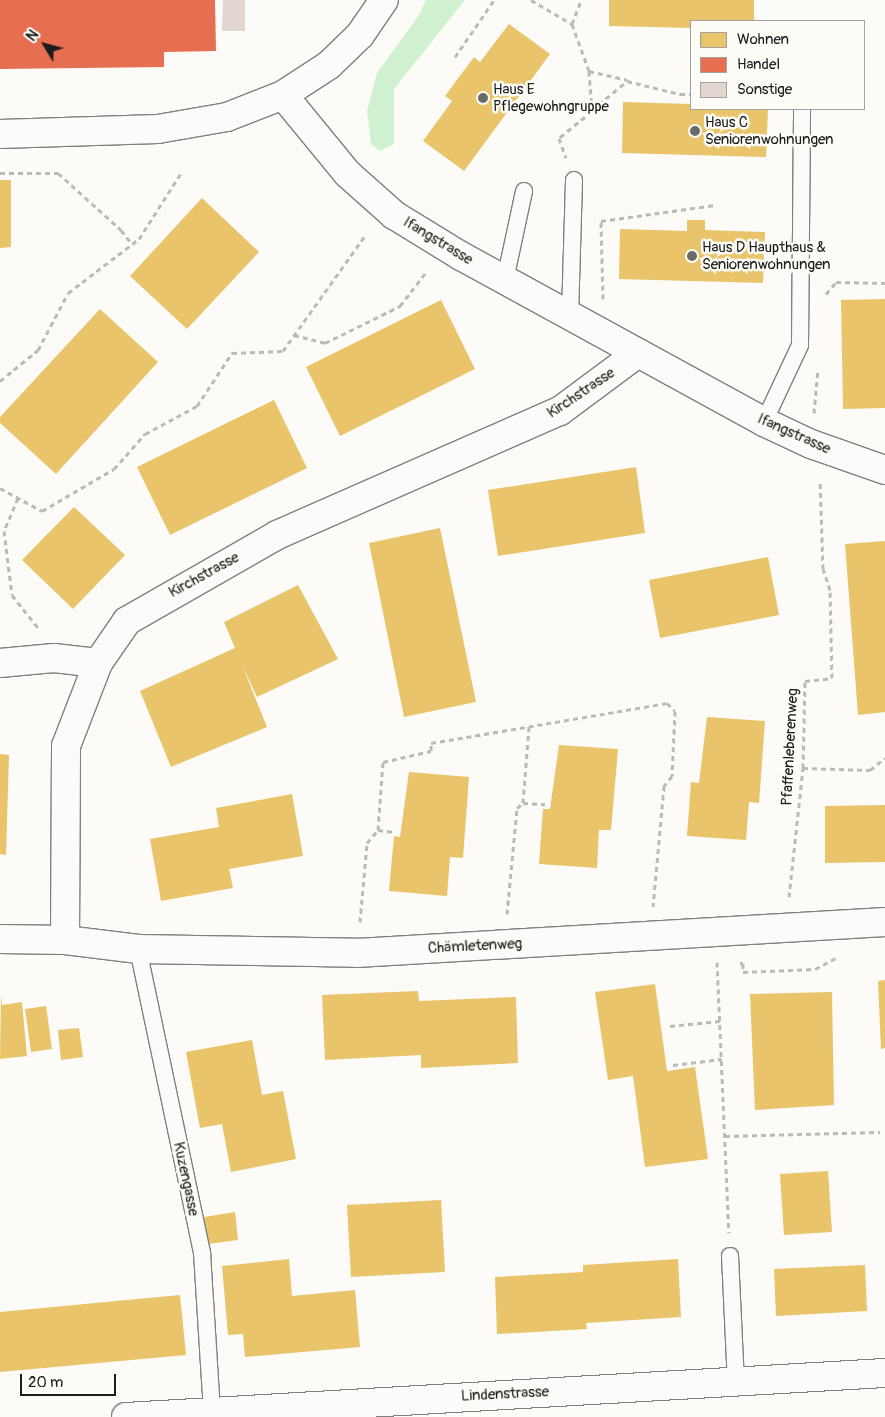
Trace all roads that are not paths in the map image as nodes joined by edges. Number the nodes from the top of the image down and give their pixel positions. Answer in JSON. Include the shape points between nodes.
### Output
{"nodes":[{"id":1,"x":384,"y":0,"type":"edge"},
{"id":2,"x":283,"y":95,"type":"junction"},
{"id":3,"x":802,"y":110,"type":"edge"},
{"id":4,"x":0,"y":134,"type":"edge"},
{"id":5,"x":574,"y":180,"type":"road end"},
{"id":6,"x":524,"y":191,"type":"dead end"},
{"id":7,"x":505,"y":280,"type":"junction"},
{"id":8,"x":570,"y":316,"type":"junction"},
{"id":9,"x":638,"y":354,"type":"junction"},
{"id":10,"x":764,"y":422,"type":"junction"},
{"id":11,"x":885,"y":470,"type":"edge"},
{"id":12,"x":98,"y":662,"type":"junction"},
{"id":13,"x":0,"y":663,"type":"edge"},
{"id":14,"x":885,"y":922,"type":"edge"},
{"id":15,"x":0,"y":939,"type":"edge"},
{"id":16,"x":65,"y":940,"type":"junction"},
{"id":17,"x":138,"y":950,"type":"junction"},
{"id":18,"x":730,"y":1256,"type":"dead end"},
{"id":19,"x":885,"y":1373,"type":"edge"},
{"id":20,"x":736,"y":1381,"type":"junction"},
{"id":21,"x":195,"y":1414,"type":"edge"},
{"id":22,"x":126,"y":1417,"type":"edge"}],
"edges":[{"from":1,"to":2,"type":"street","via":[[360,35],[329,65]]},
{"from":2,"to":4,"type":"street","via":[[227,117],[158,129]]},
{"from":2,"to":7,"type":"street","name":"Ifangstrasse","via":[[348,174],[394,215]]},
{"from":3,"to":10,"type":"lane","via":[[800,345]]},
{"from":5,"to":8,"type":"lane"},
{"from":6,"to":7,"type":"lane"},
{"from":7,"to":8,"type":"street","name":"Ifangstrasse"},
{"from":8,"to":9,"type":"street","name":"Ifangstrasse"},
{"from":9,"to":10,"type":"street","name":"Ifangstrasse"},
{"from":9,"to":12,"type":"street","name":"Kirchstrasse","via":[[560,411],[277,535],[169,595],[127,620]]},
{"from":10,"to":11,"type":"street","name":"Ifangstrasse","via":[[811,444]]},
{"from":12,"to":13,"type":"street","via":[[54,658]]},
{"from":12,"to":16,"type":"street","name":"Kirchstrasse","via":[[66,746]]},
{"from":14,"to":17,"type":"street","name":"Chämletenweg","via":[[358,953]]},
{"from":15,"to":16,"type":"street"},
{"from":16,"to":17,"type":"street","name":"Chämletenweg"},
{"from":17,"to":21,"type":"lane","name":"Kuzengasse","via":[[202,1253]]},
{"from":18,"to":20,"type":"lane"},
{"from":19,"to":20,"type":"street","name":"Lindenstrasse"},
{"from":20,"to":21,"type":"street","name":"Lindenstrasse"},
{"from":21,"to":22,"type":"street","name":"Lindenstrasse"}]}
